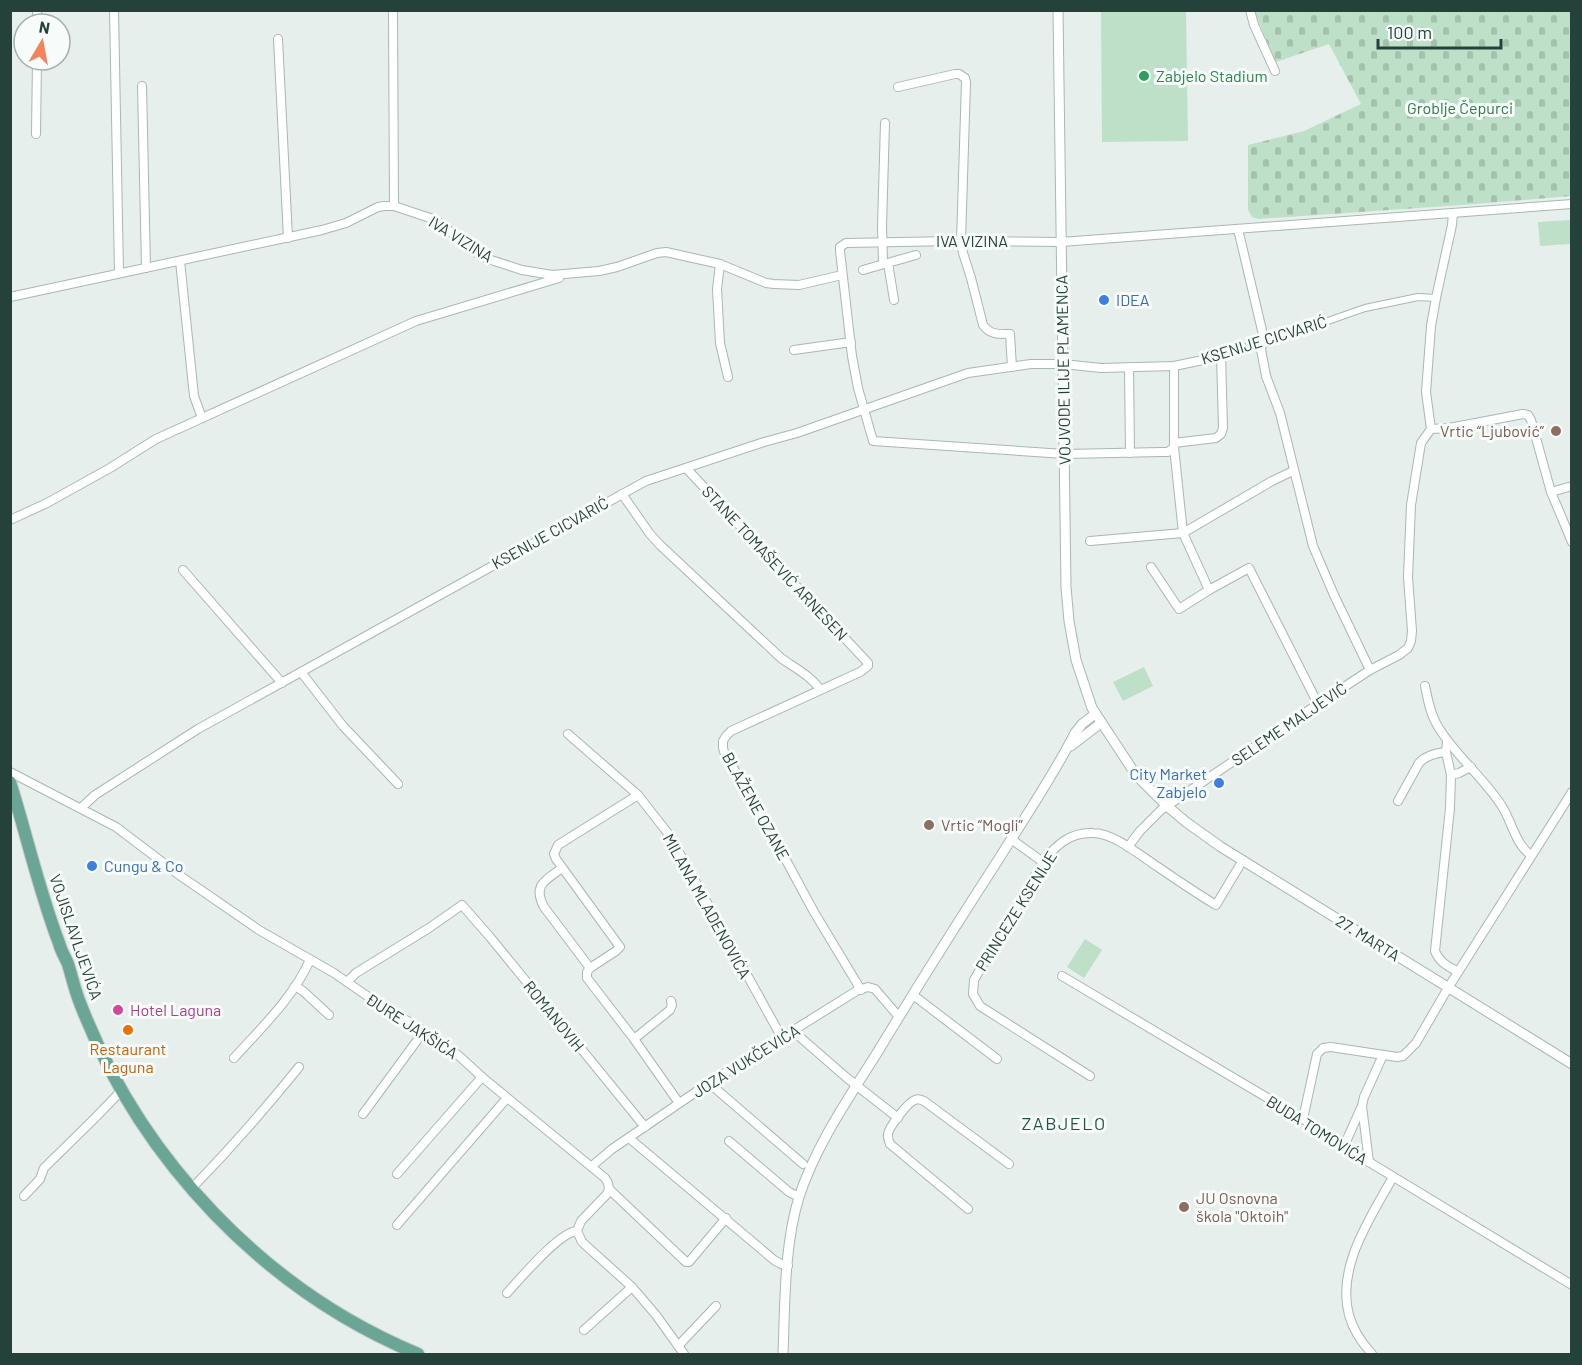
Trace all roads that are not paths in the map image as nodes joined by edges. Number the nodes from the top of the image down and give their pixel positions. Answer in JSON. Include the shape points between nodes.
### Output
{"nodes":[{"id":1,"x":114,"y":10,"type":"edge"},
{"id":2,"x":393,"y":10,"type":"edge"},
{"id":3,"x":1058,"y":10,"type":"edge"},
{"id":4,"x":1250,"y":10,"type":"edge"},
{"id":5,"x":278,"y":39,"type":"dead end"},
{"id":6,"x":1275,"y":71,"type":"dead end"},
{"id":7,"x":37,"y":72,"type":"edge"},
{"id":8,"x":142,"y":86,"type":"dead end"},
{"id":9,"x":898,"y":87,"type":"dead end"},
{"id":10,"x":885,"y":123,"type":"dead end"},
{"id":11,"x":36,"y":134,"type":"dead end"},
{"id":12,"x":1572,"y":204,"type":"edge"},
{"id":13,"x":394,"y":206,"type":"junction"},
{"id":14,"x":1453,"y":213,"type":"junction"},
{"id":15,"x":1238,"y":229,"type":"junction"},
{"id":16,"x":288,"y":238,"type":"junction"},
{"id":17,"x":961,"y":241,"type":"junction"},
{"id":18,"x":1061,"y":242,"type":"junction"},
{"id":19,"x":882,"y":243,"type":"junction"},
{"id":20,"x":916,"y":255,"type":"dead end"},
{"id":21,"x":180,"y":261,"type":"junction"},
{"id":22,"x":720,"y":264,"type":"junction"},
{"id":23,"x":885,"y":264,"type":"junction"},
{"id":24,"x":146,"y":268,"type":"junction"},
{"id":25,"x":862,"y":270,"type":"dead end"},
{"id":26,"x":119,"y":273,"type":"junction"},
{"id":27,"x":572,"y":274,"type":"junction"},
{"id":28,"x":842,"y":275,"type":"junction"},
{"id":29,"x":10,"y":297,"type":"edge"},
{"id":30,"x":1436,"y":298,"type":"junction"},
{"id":31,"x":894,"y":300,"type":"dead end"},
{"id":32,"x":851,"y":342,"type":"junction"},
{"id":33,"x":1263,"y":343,"type":"junction"},
{"id":34,"x":794,"y":350,"type":"dead end"},
{"id":35,"x":1221,"y":355,"type":"junction"},
{"id":36,"x":1063,"y":364,"type":"junction"},
{"id":37,"x":1174,"y":366,"type":"junction"},
{"id":38,"x":1012,"y":367,"type":"junction"},
{"id":39,"x":1129,"y":367,"type":"junction"},
{"id":40,"x":728,"y":376,"type":"dead end"},
{"id":41,"x":864,"y":410,"type":"junction"},
{"id":42,"x":202,"y":418,"type":"junction"},
{"id":43,"x":1431,"y":429,"type":"junction"},
{"id":44,"x":1174,"y":445,"type":"junction"},
{"id":45,"x":1130,"y":453,"type":"junction"},
{"id":46,"x":1065,"y":454,"type":"junction"},
{"id":47,"x":686,"y":468,"type":"junction"},
{"id":48,"x":1293,"y":471,"type":"junction"},
{"id":49,"x":1572,"y":486,"type":"edge"},
{"id":50,"x":1551,"y":492,"type":"junction"},
{"id":51,"x":622,"y":494,"type":"junction"},
{"id":52,"x":10,"y":520,"type":"edge"},
{"id":53,"x":1183,"y":533,"type":"junction"},
{"id":54,"x":1090,"y":541,"type":"dead end"},
{"id":55,"x":1572,"y":542,"type":"edge"},
{"id":56,"x":1151,"y":567,"type":"dead end"},
{"id":57,"x":183,"y":570,"type":"dead end"},
{"id":58,"x":1209,"y":590,"type":"junction"},
{"id":59,"x":864,"y":658,"type":"joint"},
{"id":60,"x":1370,"y":670,"type":"junction"},
{"id":61,"x":301,"y":672,"type":"junction"},
{"id":62,"x":282,"y":683,"type":"junction"},
{"id":63,"x":1425,"y":686,"type":"dead end"},
{"id":64,"x":820,"y":690,"type":"junction"},
{"id":65,"x":1318,"y":704,"type":"junction"},
{"id":66,"x":1095,"y":714,"type":"junction"},
{"id":67,"x":1101,"y":723,"type":"junction"},
{"id":68,"x":568,"y":734,"type":"dead end"},
{"id":69,"x":1447,"y":741,"type":"junction"},
{"id":70,"x":1067,"y":749,"type":"junction"},
{"id":71,"x":1446,"y":752,"type":"junction"},
{"id":72,"x":1471,"y":767,"type":"junction"},
{"id":73,"x":10,"y":772,"type":"edge"},
{"id":74,"x":1451,"y":775,"type":"junction"},
{"id":75,"x":10,"y":782,"type":"edge"},
{"id":76,"x":398,"y":784,"type":"dead end"},
{"id":77,"x":638,"y":795,"type":"junction"},
{"id":78,"x":1570,"y":797,"type":"edge"},
{"id":79,"x":1398,"y":801,"type":"dead end"},
{"id":80,"x":1167,"y":806,"type":"junction"},
{"id":81,"x":81,"y":808,"type":"junction"},
{"id":82,"x":1011,"y":839,"type":"junction"},
{"id":83,"x":1128,"y":847,"type":"junction"},
{"id":84,"x":1531,"y":855,"type":"junction"},
{"id":85,"x":1243,"y":860,"type":"junction"},
{"id":86,"x":1043,"y":862,"type":"junction"},
{"id":87,"x":562,"y":868,"type":"junction"},
{"id":88,"x":310,"y":960,"type":"junction"},
{"id":89,"x":590,"y":968,"type":"junction"},
{"id":90,"x":1458,"y":972,"type":"junction"},
{"id":91,"x":1062,"y":976,"type":"dead end"},
{"id":92,"x":347,"y":982,"type":"junction"},
{"id":93,"x":295,"y":986,"type":"junction"},
{"id":94,"x":1448,"y":988,"type":"junction"},
{"id":95,"x":861,"y":990,"type":"junction"},
{"id":96,"x":913,"y":995,"type":"junction"},
{"id":97,"x":671,"y":1001,"type":"dead end"},
{"id":98,"x":329,"y":1015,"type":"dead end"},
{"id":99,"x":899,"y":1017,"type":"junction"},
{"id":100,"x":424,"y":1031,"type":"junction"},
{"id":101,"x":793,"y":1031,"type":"junction"},
{"id":102,"x":782,"y":1038,"type":"junction"},
{"id":103,"x":634,"y":1039,"type":"junction"},
{"id":104,"x":1383,"y":1055,"type":"junction"},
{"id":105,"x":234,"y":1058,"type":"dead end"},
{"id":106,"x":997,"y":1059,"type":"dead end"},
{"id":107,"x":1572,"y":1064,"type":"edge"},
{"id":108,"x":299,"y":1067,"type":"dead end"},
{"id":109,"x":1090,"y":1076,"type":"dead end"},
{"id":110,"x":482,"y":1077,"type":"junction"},
{"id":111,"x":709,"y":1083,"type":"junction"},
{"id":112,"x":857,"y":1085,"type":"junction"},
{"id":113,"x":122,"y":1090,"type":"junction"},
{"id":114,"x":507,"y":1098,"type":"junction"},
{"id":115,"x":680,"y":1103,"type":"junction"},
{"id":116,"x":1362,"y":1106,"type":"junction"},
{"id":117,"x":363,"y":1114,"type":"dead end"},
{"id":118,"x":898,"y":1118,"type":"junction"},
{"id":119,"x":1303,"y":1119,"type":"junction"},
{"id":120,"x":645,"y":1127,"type":"junction"},
{"id":121,"x":629,"y":1138,"type":"junction"},
{"id":122,"x":729,"y":1141,"type":"dead end"},
{"id":123,"x":1344,"y":1146,"type":"junction"},
{"id":124,"x":1369,"y":1162,"type":"junction"},
{"id":125,"x":803,"y":1164,"type":"dead end"},
{"id":126,"x":1009,"y":1164,"type":"dead end"},
{"id":127,"x":592,"y":1166,"type":"junction"},
{"id":128,"x":397,"y":1174,"type":"dead end"},
{"id":129,"x":1393,"y":1177,"type":"junction"},
{"id":130,"x":192,"y":1188,"type":"junction"},
{"id":131,"x":609,"y":1189,"type":"junction"},
{"id":132,"x":24,"y":1196,"type":"dead end"},
{"id":133,"x":799,"y":1197,"type":"junction"},
{"id":134,"x":968,"y":1209,"type":"dead end"},
{"id":135,"x":726,"y":1218,"type":"junction"},
{"id":136,"x":397,"y":1225,"type":"dead end"},
{"id":137,"x":577,"y":1231,"type":"junction"},
{"id":138,"x":788,"y":1266,"type":"junction"},
{"id":139,"x":1572,"y":1286,"type":"edge"},
{"id":140,"x":632,"y":1287,"type":"junction"},
{"id":141,"x":507,"y":1293,"type":"dead end"},
{"id":142,"x":716,"y":1306,"type":"dead end"},
{"id":143,"x":584,"y":1330,"type":"dead end"},
{"id":144,"x":678,"y":1346,"type":"junction"},
{"id":145,"x":418,"y":1354,"type":"edge"},
{"id":146,"x":684,"y":1354,"type":"edge"},
{"id":147,"x":783,"y":1354,"type":"edge"},
{"id":148,"x":1372,"y":1354,"type":"edge"}],
"edges":[{"from":1,"to":26,"type":"street"},
{"from":2,"to":13,"type":"street"},
{"from":3,"to":18,"type":"street","name":"VOJVODE ILIJE PLAMENCA"},
{"from":4,"to":6,"type":"street"},
{"from":5,"to":16,"type":"street"},
{"from":7,"to":11,"type":"street"},
{"from":8,"to":24,"type":"street"},
{"from":9,"to":17,"type":"street","via":[[955,74],[966,82]]},
{"from":10,"to":19,"type":"street"},
{"from":12,"to":14,"type":"street","name":"IVA VIZINA"},
{"from":13,"to":16,"type":"street","via":[[378,207],[346,223]]},
{"from":13,"to":27,"type":"street","name":"IVA VIZINA","via":[[440,223],[488,259],[522,270]]},
{"from":14,"to":15,"type":"street","name":"IVA VIZINA"},
{"from":14,"to":30,"type":"street"},
{"from":15,"to":18,"type":"street","name":"IVA VIZINA"},
{"from":15,"to":33,"type":"street"},
{"from":16,"to":21,"type":"street"},
{"from":17,"to":18,"type":"street","name":"IVA VIZINA"},
{"from":17,"to":19,"type":"street","name":"IVA VIZINA"},
{"from":17,"to":38,"type":"street","via":[[983,325],[990,332],[1010,334]]},
{"from":18,"to":36,"type":"street","name":"VOJVODE ILIJE PLAMENCA"},
{"from":19,"to":23,"type":"street"},
{"from":19,"to":28,"type":"street","name":"IVA VIZINA","via":[[842,245]]},
{"from":20,"to":23,"type":"street","name":"IVA VIZINA"},
{"from":21,"to":24,"type":"street"},
{"from":21,"to":42,"type":"street","via":[[194,396]]},
{"from":22,"to":27,"type":"street","name":"IVA VIZINA","via":[[666,252],[617,267]]},
{"from":22,"to":28,"type":"street","name":"IVA VIZINA","via":[[766,283],[786,285]]},
{"from":22,"to":40,"type":"street","via":[[720,343]]},
{"from":23,"to":25,"type":"street","name":"IVA VIZINA"},
{"from":23,"to":31,"type":"street"},
{"from":24,"to":26,"type":"street"},
{"from":26,"to":29,"type":"street"},
{"from":27,"to":42,"type":"street","via":[[417,321]]},
{"from":28,"to":32,"type":"street","name":"IVA VIZINA"},
{"from":30,"to":33,"type":"street","name":"KSENIJE CICVARIĆ","via":[[1412,298],[1365,308]]},
{"from":30,"to":43,"type":"street","via":[[1426,392]]},
{"from":32,"to":34,"type":"street"},
{"from":32,"to":41,"type":"street","name":"IVA VIZINA"},
{"from":33,"to":35,"type":"street","name":"KSENIJE CICVARIĆ"},
{"from":33,"to":48,"type":"street","via":[[1266,376],[1280,413]]},
{"from":35,"to":37,"type":"street","name":"KSENIJE CICVARIĆ"},
{"from":35,"to":44,"type":"street","via":[[1221,434]]},
{"from":36,"to":38,"type":"street","name":"KSENIJE CICVARIĆ"},
{"from":36,"to":39,"type":"street","name":"KSENIJE CICVARIĆ"},
{"from":36,"to":46,"type":"street","name":"VOJVODE ILIJE PLAMENCA"},
{"from":37,"to":39,"type":"street","name":"KSENIJE CICVARIĆ"},
{"from":37,"to":44,"type":"street"},
{"from":38,"to":41,"type":"street","name":"KSENIJE CICVARIĆ","via":[[968,373]]},
{"from":39,"to":45,"type":"street"},
{"from":41,"to":46,"type":"street","name":"IVA VIZINA","via":[[873,441]]},
{"from":41,"to":47,"type":"street","name":"KSENIJE CICVARIĆ"},
{"from":42,"to":52,"type":"street"},
{"from":43,"to":50,"type":"street","via":[[1527,415]]},
{"from":43,"to":60,"type":"street","name":"SELEME MALJEVIĆ","via":[[1421,443],[1411,505],[1410,644],[1406,651]]},
{"from":44,"to":45,"type":"street","via":[[1168,452]]},
{"from":44,"to":53,"type":"street"},
{"from":45,"to":46,"type":"street"},
{"from":46,"to":66,"type":"street","name":"VOJVODE ILIJE PLAMENCA","via":[[1069,621],[1083,686]]},
{"from":47,"to":51,"type":"street","name":"KSENIJE CICVARIĆ"},
{"from":47,"to":59,"type":"street","name":"STANE TOMAŠEVIĆ ARNESEN"},
{"from":48,"to":53,"type":"street"},
{"from":48,"to":60,"type":"street","via":[[1317,556]]},
{"from":49,"to":50,"type":"street"},
{"from":50,"to":55,"type":"street"},
{"from":51,"to":61,"type":"street","name":"KSENIJE CICVARIĆ"},
{"from":51,"to":64,"type":"street","via":[[666,551]]},
{"from":53,"to":54,"type":"street"},
{"from":53,"to":58,"type":"street"},
{"from":56,"to":58,"type":"street","via":[[1179,609]]},
{"from":57,"to":62,"type":"street"},
{"from":58,"to":65,"type":"street","via":[[1249,568]]},
{"from":59,"to":64,"type":"street","name":"BLAŽENE OZANE","via":[[868,666]]},
{"from":60,"to":65,"type":"street","name":"SELEME MALJEVIĆ"},
{"from":61,"to":62,"type":"street","name":"KSENIJE CICVARIĆ"},
{"from":61,"to":76,"type":"street","via":[[343,726]]},
{"from":62,"to":81,"type":"street","name":"KSENIJE CICVARIĆ","via":[[188,735],[94,795]]},
{"from":63,"to":69,"type":"street","via":[[1431,713]]},
{"from":64,"to":95,"type":"street","name":"BLAŽENE OZANE","via":[[731,731],[724,738],[723,748]]},
{"from":65,"to":80,"type":"street","name":"SELEME MALJEVIĆ"},
{"from":66,"to":67,"type":"street","name":"VOJVODE ILIJE PLAMENCA"},
{"from":66,"to":70,"type":"street","via":[[1082,724]]},
{"from":67,"to":70,"type":"street"},
{"from":67,"to":80,"type":"street","name":"27. MARTA","via":[[1136,775]]},
{"from":68,"to":77,"type":"street","name":"MILANA MLADENOVIĆA"},
{"from":69,"to":71,"type":"street"},
{"from":69,"to":72,"type":"street"},
{"from":70,"to":82,"type":"street"},
{"from":71,"to":74,"type":"street"},
{"from":71,"to":79,"type":"street","via":[[1422,759]]},
{"from":72,"to":74,"type":"street"},
{"from":72,"to":84,"type":"street","via":[[1498,801]]},
{"from":73,"to":81,"type":"street","name":"ĐURE JAKŠIĆA"},
{"from":74,"to":90,"type":"street","via":[[1435,951],[1443,964]]},
{"from":75,"to":113,"type":"main road","name":"VOJISLAVLJEVIĆA","via":[[80,1003]]},
{"from":77,"to":87,"type":"street","via":[[558,845],[554,854]]},
{"from":77,"to":102,"type":"street","name":"MILANA MLADENOVIĆA","via":[[670,836]]},
{"from":78,"to":84,"type":"street"},
{"from":80,"to":83,"type":"street"},
{"from":80,"to":85,"type":"street","name":"27. MARTA"},
{"from":81,"to":88,"type":"street","name":"ĐURE JAKŠIĆA","via":[[116,827],[259,930]]},
{"from":82,"to":86,"type":"street"},
{"from":82,"to":96,"type":"street"},
{"from":83,"to":85,"type":"street","name":"PRINCEZE KSENIJE","via":[[1216,905]]},
{"from":83,"to":86,"type":"street","name":"PRINCEZE KSENIJE","via":[[1113,838],[1084,833],[1063,841]]},
{"from":84,"to":90,"type":"street"},
{"from":85,"to":94,"type":"street","name":"27. MARTA"},
{"from":86,"to":109,"type":"street","name":"PRINCEZE KSENIJE","via":[[974,980],[973,994],[980,1006]]},
{"from":87,"to":89,"type":"street","via":[[543,883],[539,897]]},
{"from":87,"to":89,"type":"street","via":[[620,947]]},
{"from":88,"to":92,"type":"street","name":"ĐURE JAKŠIĆA"},
{"from":88,"to":93,"type":"street"},
{"from":89,"to":103,"type":"street","via":[[587,978]]},
{"from":90,"to":94,"type":"street"},
{"from":91,"to":119,"type":"street","name":"BUDA TOMOVIĆA"},
{"from":92,"to":100,"type":"street","name":"ĐURE JAKŠIĆA"},
{"from":92,"to":120,"type":"street","name":"ROMANOVIH","via":[[462,905]]},
{"from":93,"to":98,"type":"street"},
{"from":93,"to":105,"type":"street"},
{"from":94,"to":104,"type":"street","via":[[1409,1051],[1397,1057]]},
{"from":94,"to":107,"type":"street","name":"27. MARTA"},
{"from":95,"to":99,"type":"street","via":[[877,990]]},
{"from":95,"to":101,"type":"street","name":"JOZA VUKČEVIĆA"},
{"from":96,"to":99,"type":"street"},
{"from":96,"to":106,"type":"street"},
{"from":97,"to":103,"type":"street","via":[[670,1010]]},
{"from":99,"to":112,"type":"street"},
{"from":100,"to":110,"type":"street","name":"ĐURE JAKŠIĆA"},
{"from":100,"to":117,"type":"street"},
{"from":101,"to":102,"type":"street","name":"JOZA VUKČEVIĆA"},
{"from":101,"to":112,"type":"street"},
{"from":102,"to":111,"type":"street","name":"JOZA VUKČEVIĆA"},
{"from":103,"to":115,"type":"street"},
{"from":104,"to":116,"type":"street"},
{"from":104,"to":119,"type":"street","via":[[1323,1048],[1317,1054]]},
{"from":108,"to":130,"type":"street"},
{"from":110,"to":114,"type":"street","name":"ĐURE JAKŠIĆA"},
{"from":110,"to":128,"type":"street"},
{"from":111,"to":115,"type":"street","name":"JOZA VUKČEVIĆA"},
{"from":111,"to":125,"type":"street"},
{"from":112,"to":118,"type":"street"},
{"from":112,"to":133,"type":"street","via":[[824,1140]]},
{"from":113,"to":130,"type":"main road","name":"VOJISLAVLJEVIĆA","via":[[157,1146]]},
{"from":113,"to":132,"type":"street","via":[[44,1168],[40,1179]]},
{"from":114,"to":127,"type":"street","name":"ĐURE JAKŠIĆA"},
{"from":114,"to":136,"type":"street"},
{"from":115,"to":120,"type":"street","name":"JOZA VUKČEVIĆA"},
{"from":116,"to":123,"type":"street"},
{"from":116,"to":124,"type":"street"},
{"from":118,"to":126,"type":"street","via":[[913,1100],[922,1100]]},
{"from":118,"to":134,"type":"street","via":[[889,1131],[890,1143]]},
{"from":119,"to":123,"type":"street","name":"BUDA TOMOVIĆA"},
{"from":120,"to":121,"type":"street","name":"JOZA VUKČEVIĆA"},
{"from":121,"to":127,"type":"street","name":"JOZA VUKČEVIĆA"},
{"from":121,"to":135,"type":"street"},
{"from":122,"to":133,"type":"street"},
{"from":123,"to":124,"type":"street","name":"BUDA TOMOVIĆA"},
{"from":124,"to":129,"type":"street","name":"BUDA TOMOVIĆA"},
{"from":127,"to":131,"type":"street","name":"ĐURE JAKŠIĆA","via":[[605,1178]]},
{"from":129,"to":139,"type":"street","name":"BUDA TOMOVIĆA"},
{"from":129,"to":148,"type":"street","via":[[1356,1246],[1347,1287],[1349,1315],[1362,1343]]},
{"from":130,"to":145,"type":"main road","name":"VOJISLAVLJEVIĆA","via":[[254,1252],[298,1287],[363,1328]]},
{"from":131,"to":135,"type":"street","name":"ĐURE JAKŠIĆA","via":[[686,1262]]},
{"from":131,"to":137,"type":"street"},
{"from":133,"to":138,"type":"street"},
{"from":135,"to":138,"type":"street","via":[[774,1260]]},
{"from":137,"to":140,"type":"street","via":[[582,1242]]},
{"from":137,"to":141,"type":"street","via":[[560,1239]]},
{"from":138,"to":147,"type":"street"},
{"from":140,"to":143,"type":"street"},
{"from":140,"to":144,"type":"street"},
{"from":142,"to":144,"type":"street"},
{"from":144,"to":146,"type":"street"}]}
